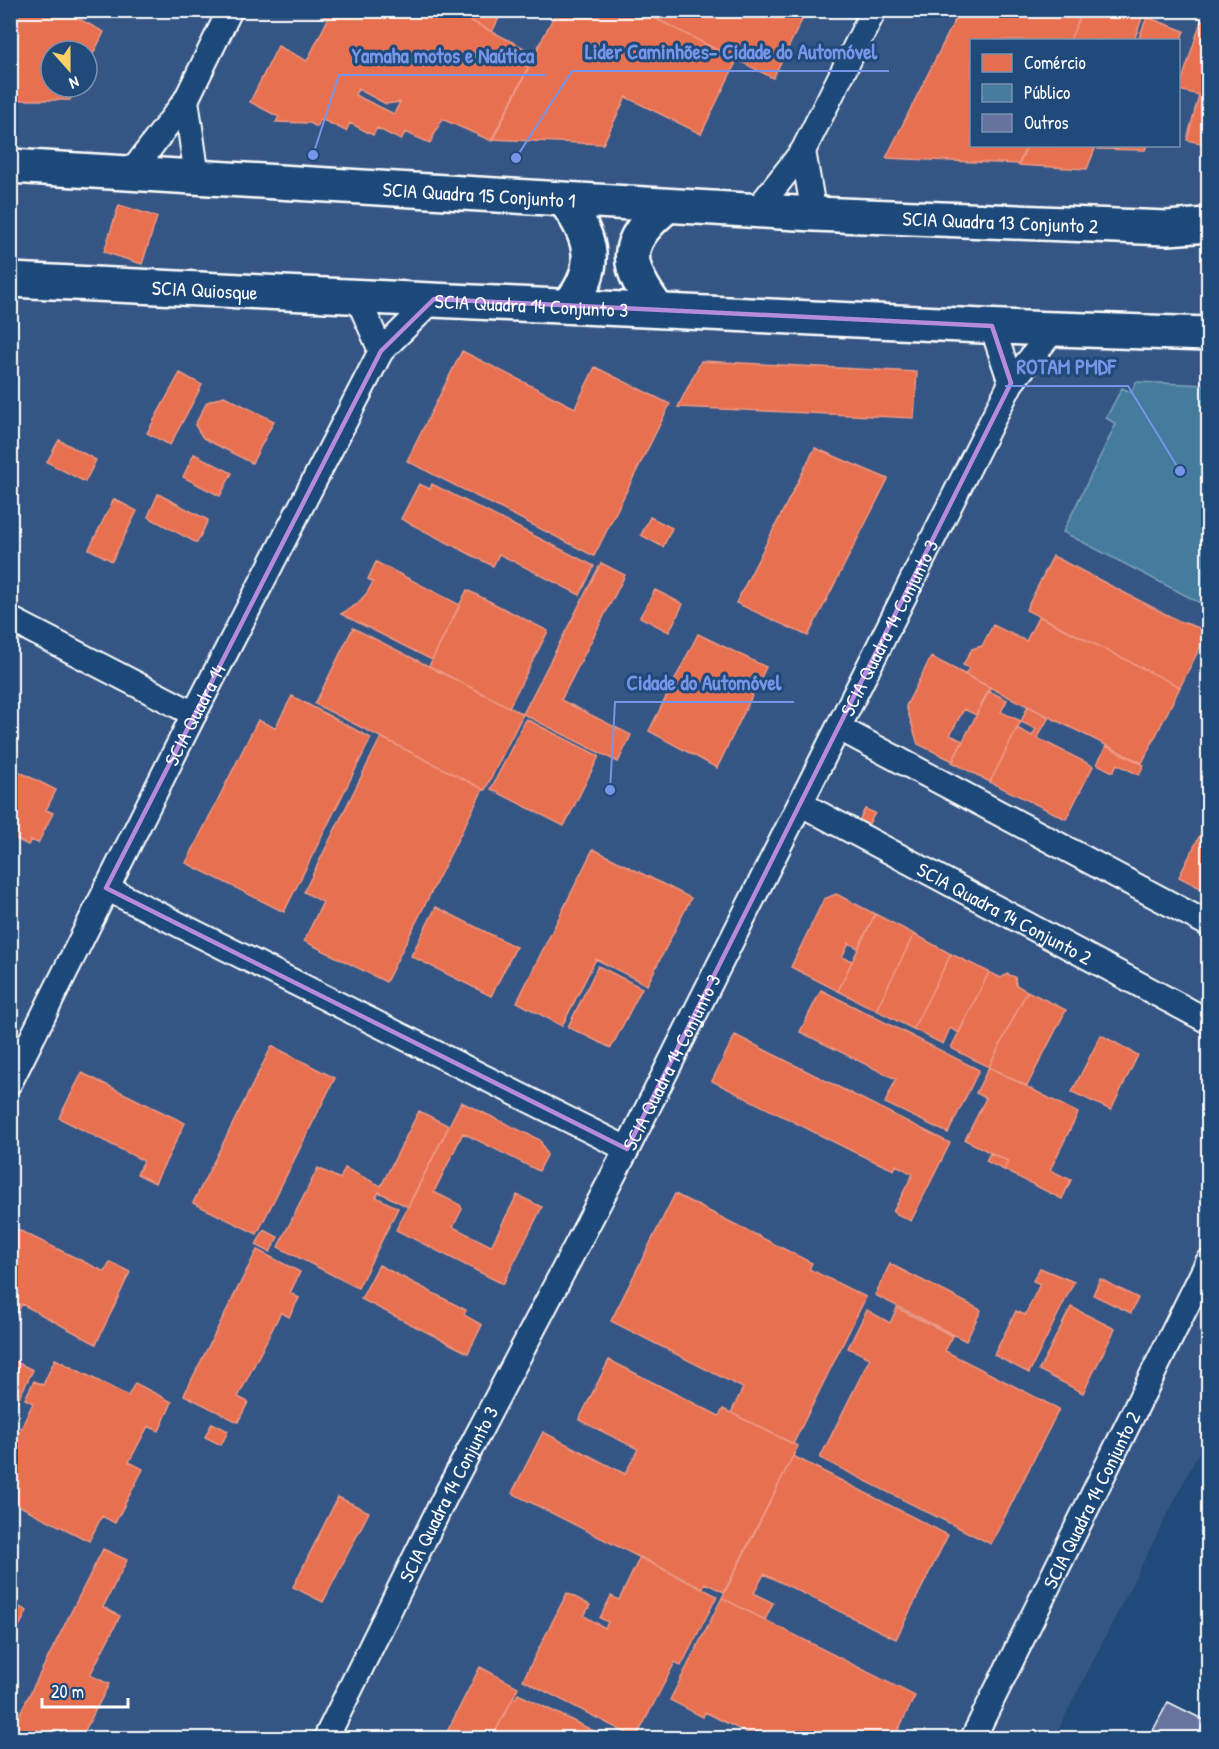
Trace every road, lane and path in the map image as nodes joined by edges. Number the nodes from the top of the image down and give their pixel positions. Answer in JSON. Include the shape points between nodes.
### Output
{"nodes":[{"id":1,"x":230,"y":10,"type":"edge"},
{"id":2,"x":874,"y":10,"type":"edge"},
{"id":3,"x":186,"y":100,"type":"junction"},
{"id":4,"x":803,"y":151,"type":"junction"},
{"id":5,"x":10,"y":166,"type":"edge"},
{"id":6,"x":131,"y":173,"type":"junction"},
{"id":7,"x":182,"y":176,"type":"junction"},
{"id":8,"x":565,"y":201,"type":"junction"},
{"id":9,"x":667,"y":206,"type":"junction"},
{"id":10,"x":756,"y":211,"type":"junction"},
{"id":11,"x":802,"y":214,"type":"junction"},
{"id":12,"x":1209,"y":225,"type":"edge"},
{"id":13,"x":10,"y":280,"type":"edge"},
{"id":14,"x":357,"y":296,"type":"junction"},
{"id":15,"x":399,"y":297,"type":"joint"},
{"id":16,"x":434,"y":300,"type":"junction"},
{"id":17,"x":568,"y":306,"type":"junction"},
{"id":18,"x":658,"y":310,"type":"junction"},
{"id":19,"x":993,"y":326,"type":"junction"},
{"id":20,"x":1040,"y":328,"type":"junction"},
{"id":21,"x":1209,"y":334,"type":"edge"},
{"id":22,"x":381,"y":351,"type":"junction"},
{"id":23,"x":1011,"y":383,"type":"junction"},
{"id":24,"x":10,"y":619,"type":"edge"},
{"id":25,"x":194,"y":714,"type":"junction"},
{"id":26,"x":839,"y":728,"type":"junction"},
{"id":27,"x":801,"y":804,"type":"junction"},
{"id":28,"x":106,"y":888,"type":"junction"},
{"id":29,"x":1209,"y":924,"type":"edge"},
{"id":30,"x":1209,"y":1021,"type":"edge"},
{"id":31,"x":10,"y":1082,"type":"edge"},
{"id":32,"x":627,"y":1149,"type":"junction"},
{"id":33,"x":1209,"y":1262,"type":"edge"},
{"id":34,"x":326,"y":1738,"type":"edge"},
{"id":35,"x":972,"y":1738,"type":"edge"}],
"edges":[{"from":1,"to":3,"type":"street"},
{"from":2,"to":4,"type":"street"},
{"from":3,"to":6,"type":"street"},
{"from":3,"to":7,"type":"street"},
{"from":4,"to":10,"type":"street"},
{"from":4,"to":11,"type":"street"},
{"from":5,"to":6,"type":"main road","name":"SCIA Quadra 15 Conjunto 1"},
{"from":6,"to":7,"type":"main road","name":"SCIA Quadra 15 Conjunto 1"},
{"from":7,"to":8,"type":"main road","name":"SCIA Quadra 15 Conjunto 1"},
{"from":8,"to":9,"type":"main road","name":"SCIA Quadra 15 Conjunto 1"},
{"from":8,"to":17,"type":"main road","via":[[580,221],[589,246],[589,273],[580,293]]},
{"from":9,"to":10,"type":"main road","name":"SCIA Quadra 15 Conjunto 1"},
{"from":9,"to":18,"type":"main road","via":[[645,223],[634,241],[632,266],[639,286]]},
{"from":10,"to":11,"type":"main road","name":"SCIA Quadra 15 Conjunto 1"},
{"from":11,"to":12,"type":"main road","name":"SCIA Quadra 13 Conjunto 2","via":[[1167,228]]},
{"from":13,"to":14,"type":"main road","name":"SCIA Quiosque"},
{"from":14,"to":15,"type":"main road","name":"SCIA Quiosque"},
{"from":14,"to":22,"type":"street"},
{"from":15,"to":16,"type":"main road","name":"SCIA Quadra 14 Conjunto 3"},
{"from":16,"to":17,"type":"main road","name":"SCIA Quadra 14 Conjunto 3"},
{"from":16,"to":22,"type":"street","name":"SCIA Quadra 14"},
{"from":17,"to":18,"type":"main road","name":"SCIA Quadra 14 Conjunto 3"},
{"from":18,"to":19,"type":"main road","name":"SCIA Quadra 14 Conjunto 3"},
{"from":19,"to":20,"type":"main road","name":"SCIA Quadra 14 Conjunto 3"},
{"from":19,"to":23,"type":"street"},
{"from":20,"to":21,"type":"main road","name":"SCIA Quadra 14 Conjunto 3"},
{"from":20,"to":23,"type":"street","name":"SCIA Quadra 14 Conjunto 3"},
{"from":22,"to":25,"type":"street","name":"SCIA Quadra 14"},
{"from":23,"to":26,"type":"street","name":"SCIA Quadra 14 Conjunto 3"},
{"from":24,"to":25,"type":"street"},
{"from":25,"to":28,"type":"street","name":"SCIA Quadra 14"},
{"from":26,"to":27,"type":"street","name":"SCIA Quadra 14 Conjunto 3"},
{"from":26,"to":29,"type":"street"},
{"from":27,"to":30,"type":"street","name":"SCIA Quadra 14 Conjunto 2"},
{"from":27,"to":32,"type":"street","name":"SCIA Quadra 14 Conjunto 3"},
{"from":28,"to":31,"type":"street","name":"SCIA Quadra 14"},
{"from":28,"to":32,"type":"street"},
{"from":32,"to":34,"type":"street","name":"SCIA Quadra 14 Conjunto 3","via":[[444,1499]]},
{"from":33,"to":35,"type":"street","name":"SCIA Quadra 14 Conjunto 2"}]}
